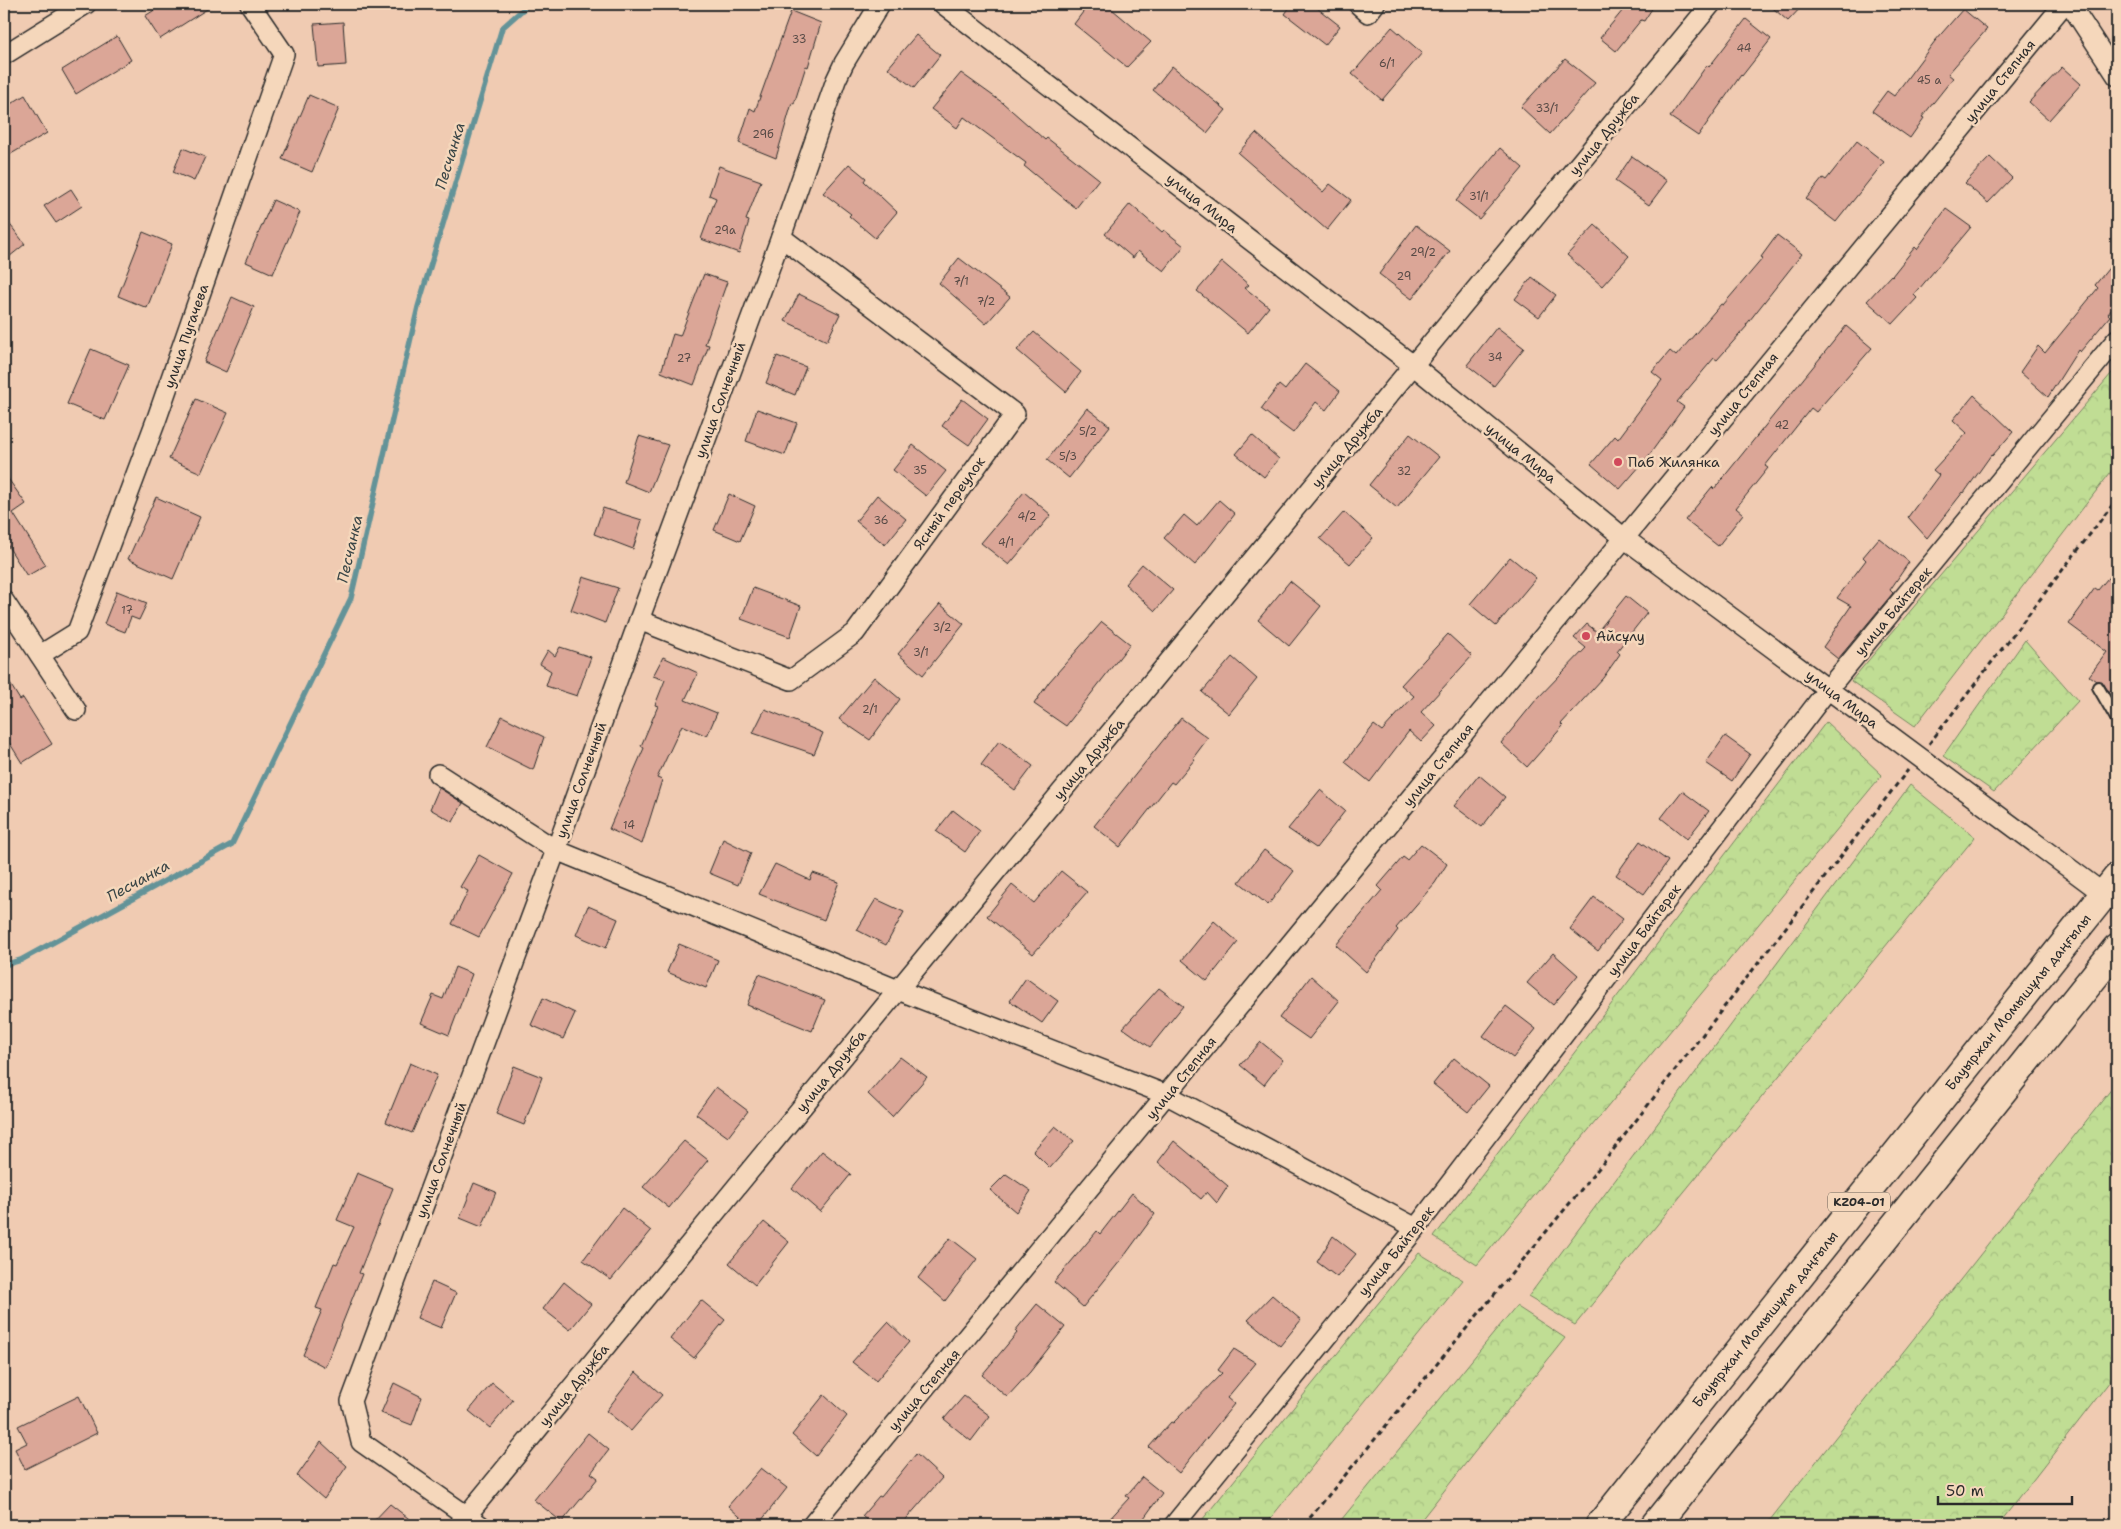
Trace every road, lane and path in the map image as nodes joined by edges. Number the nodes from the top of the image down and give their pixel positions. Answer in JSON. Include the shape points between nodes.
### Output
{"nodes":[{"id":1,"x":86,"y":4,"type":"edge"},
{"id":2,"x":250,"y":4,"type":"edge"},
{"id":3,"x":880,"y":4,"type":"edge"},
{"id":4,"x":943,"y":4,"type":"edge"},
{"id":5,"x":1358,"y":4,"type":"edge"},
{"id":6,"x":1375,"y":4,"type":"edge"},
{"id":7,"x":1711,"y":4,"type":"edge"},
{"id":8,"x":2064,"y":4,"type":"edge"},
{"id":9,"x":2070,"y":4,"type":"edge"},
{"id":10,"x":4,"y":55,"type":"edge"},
{"id":11,"x":2117,"y":76,"type":"edge"},
{"id":12,"x":781,"y":237,"type":"junction"},
{"id":13,"x":2117,"y":338,"type":"edge"},
{"id":14,"x":1414,"y":366,"type":"junction"},
{"id":15,"x":2117,"y":499,"type":"edge"},
{"id":16,"x":1624,"y":538,"type":"junction"},
{"id":17,"x":4,"y":601,"type":"edge"},
{"id":18,"x":639,"y":620,"type":"junction"},
{"id":19,"x":40,"y":655,"type":"junction"},
{"id":20,"x":2098,"y":688,"type":"dead end"},
{"id":21,"x":1828,"y":689,"type":"junction"},
{"id":22,"x":76,"y":710,"type":"dead end"},
{"id":23,"x":2117,"y":720,"type":"edge"},
{"id":24,"x":1919,"y":757,"type":"junction"},
{"id":25,"x":438,"y":774,"type":"dead end"},
{"id":26,"x":556,"y":850,"type":"junction"},
{"id":27,"x":2111,"y":886,"type":"edge"},
{"id":28,"x":2117,"y":948,"type":"edge"},
{"id":29,"x":898,"y":990,"type":"junction"},
{"id":30,"x":1167,"y":1095,"type":"junction"},
{"id":31,"x":1416,"y":1228,"type":"junction"},
{"id":32,"x":469,"y":1522,"type":"edge"},
{"id":33,"x":812,"y":1525,"type":"edge"},
{"id":34,"x":1174,"y":1525,"type":"edge"},
{"id":35,"x":1304,"y":1525,"type":"edge"},
{"id":36,"x":1600,"y":1525,"type":"edge"},
{"id":37,"x":1655,"y":1525,"type":"edge"}],
"edges":[{"from":1,"to":10,"type":"street"},
{"from":2,"to":19,"type":"street","name":"улица Пугачева","via":[[284,54],[157,418],[77,632]]},
{"from":3,"to":12,"type":"street","name":"улица Солнечный","via":[[836,80]]},
{"from":4,"to":14,"type":"street","name":"улица Мира"},
{"from":5,"to":6,"type":"street","via":[[1368,13]]},
{"from":7,"to":14,"type":"street","name":"улица Дружба"},
{"from":8,"to":16,"type":"street","name":"улица Степная"},
{"from":9,"to":11,"type":"street"},
{"from":12,"to":18,"type":"street","name":"улица Солнечный"},
{"from":12,"to":18,"type":"street","name":"Ясный переулок","via":[[1014,414],[854,633],[791,680]]},
{"from":13,"to":21,"type":"street","name":"улица Байтерек"},
{"from":14,"to":16,"type":"street","name":"улица Мира"},
{"from":14,"to":29,"type":"street","name":"улица Дружба"},
{"from":15,"to":24,"type":"path"},
{"from":16,"to":21,"type":"street","name":"улица Мира"},
{"from":16,"to":30,"type":"street","name":"улица Степная"},
{"from":17,"to":19,"type":"street"},
{"from":18,"to":26,"type":"street","name":"улица Солнечный"},
{"from":19,"to":22,"type":"street"},
{"from":20,"to":23,"type":"lane"},
{"from":21,"to":24,"type":"street","name":"улица Мира"},
{"from":21,"to":31,"type":"street","name":"улица Байтерек"},
{"from":24,"to":27,"type":"street","name":"улица Мира"},
{"from":24,"to":35,"type":"path","via":[[1603,1163]]},
{"from":25,"to":26,"type":"street"},
{"from":26,"to":29,"type":"street"},
{"from":26,"to":32,"type":"street","name":"улица Солнечный","via":[[351,1401],[361,1442]]},
{"from":27,"to":36,"type":"main road","name":"Бауыржан Момышұлы даңғылы","number":"KZ04-01"},
{"from":28,"to":37,"type":"main road","number":"KZ04-01"},
{"from":29,"to":30,"type":"street"},
{"from":29,"to":32,"type":"street","name":"улица Дружба"},
{"from":30,"to":31,"type":"street"},
{"from":30,"to":33,"type":"street","name":"улица Степная"},
{"from":31,"to":34,"type":"street","name":"улица Байтерек"}]}
